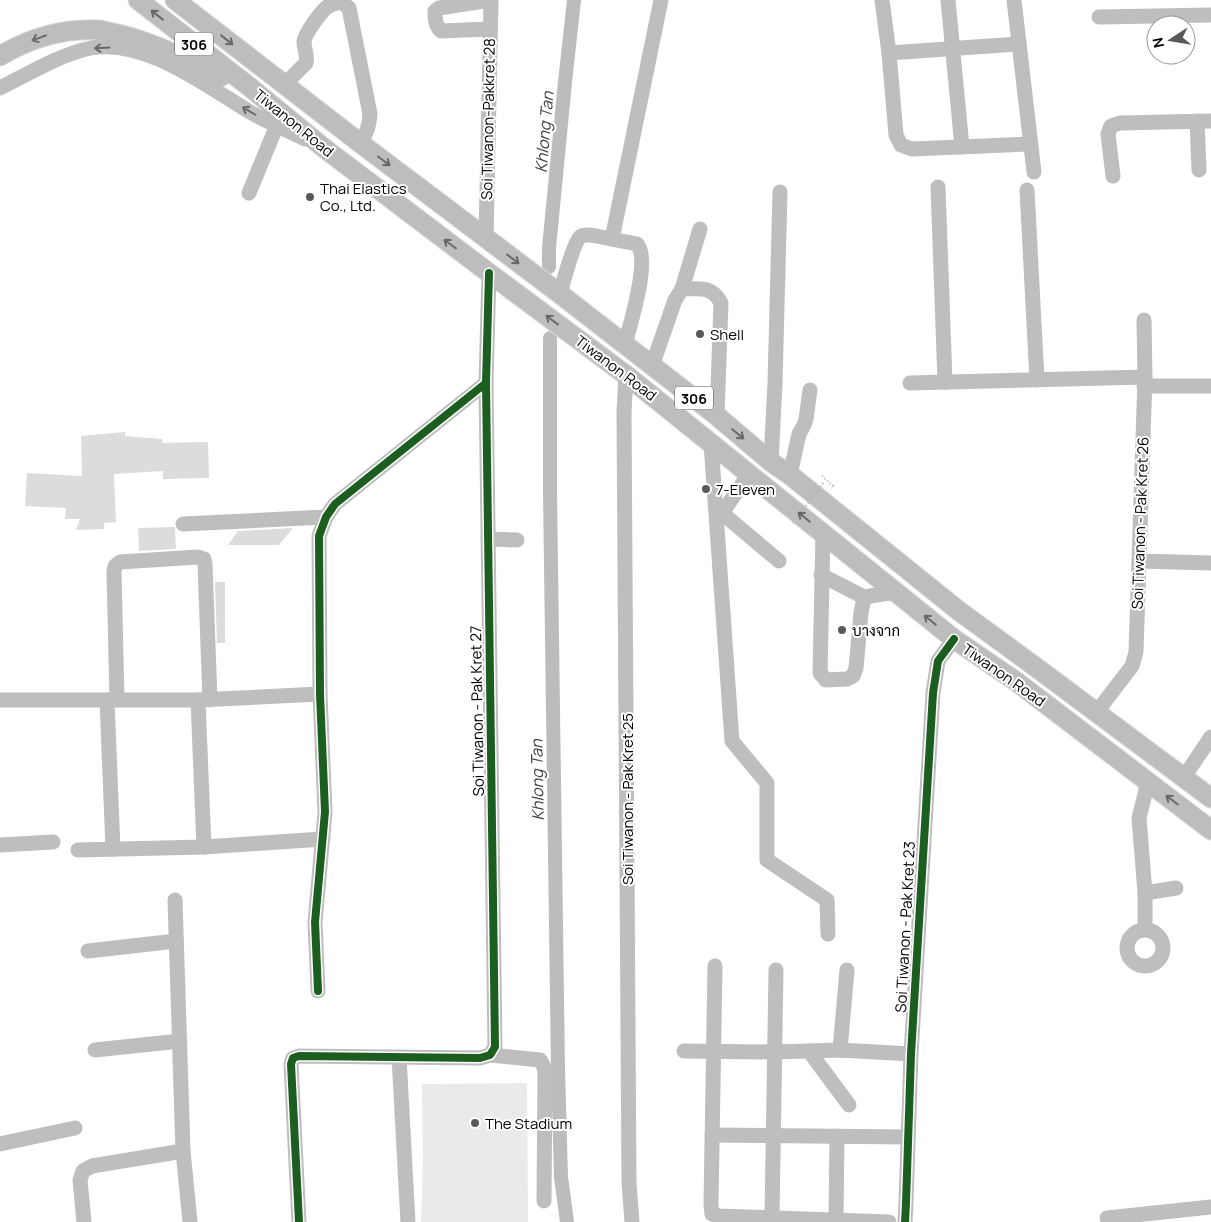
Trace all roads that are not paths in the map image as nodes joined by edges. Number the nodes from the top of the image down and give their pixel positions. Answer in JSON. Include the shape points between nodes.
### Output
{"nodes":[{"id":1,"x":138,"y":0,"type":"edge"},
{"id":2,"x":175,"y":0,"type":"edge"},
{"id":3,"x":490,"y":0,"type":"edge"},
{"id":4,"x":661,"y":0,"type":"edge"},
{"id":5,"x":882,"y":0,"type":"edge"},
{"id":6,"x":948,"y":0,"type":"edge"},
{"id":7,"x":1014,"y":0,"type":"edge"},
{"id":8,"x":342,"y":1,"type":"edge"},
{"id":9,"x":1211,"y":15,"type":"edge"},
{"id":10,"x":1099,"y":17,"type":"dead end"},
{"id":11,"x":490,"y":29,"type":"junction"},
{"id":12,"x":1018,"y":44,"type":"junction"},
{"id":13,"x":952,"y":50,"type":"junction"},
{"id":14,"x":889,"y":53,"type":"junction"},
{"id":15,"x":0,"y":56,"type":"edge"},
{"id":16,"x":284,"y":85,"type":"junction"},
{"id":17,"x":0,"y":88,"type":"edge"},
{"id":18,"x":251,"y":88,"type":"junction"},
{"id":19,"x":1204,"y":121,"type":"edge"},
{"id":20,"x":277,"y":125,"type":"junction"},
{"id":21,"x":360,"y":143,"type":"junction"},
{"id":22,"x":1030,"y":144,"type":"junction"},
{"id":23,"x":962,"y":147,"type":"junction"},
{"id":24,"x":324,"y":148,"type":"junction"},
{"id":25,"x":1199,"y":170,"type":"dead end"},
{"id":26,"x":1034,"y":172,"type":"dead end"},
{"id":27,"x":1114,"y":176,"type":"dead end"},
{"id":28,"x":938,"y":187,"type":"dead end"},
{"id":29,"x":1027,"y":190,"type":"dead end"},
{"id":30,"x":780,"y":192,"type":"dead end"},
{"id":31,"x":249,"y":193,"type":"dead end"},
{"id":32,"x":700,"y":229,"type":"dead end"},
{"id":33,"x":486,"y":239,"type":"junction"},
{"id":34,"x":612,"y":239,"type":"junction"},
{"id":35,"x":489,"y":273,"type":"junction"},
{"id":36,"x":682,"y":289,"type":"junction"},
{"id":37,"x":560,"y":294,"type":"junction"},
{"id":38,"x":1144,"y":320,"type":"dead end"},
{"id":39,"x":625,"y":345,"type":"junction"},
{"id":40,"x":652,"y":366,"type":"junction"},
{"id":41,"x":626,"y":376,"type":"junction"},
{"id":42,"x":1037,"y":380,"type":"junction"},
{"id":43,"x":1144,"y":381,"type":"junction"},
{"id":44,"x":945,"y":382,"type":"junction"},
{"id":45,"x":486,"y":383,"type":"junction"},
{"id":46,"x":910,"y":383,"type":"dead end"},
{"id":47,"x":1211,"y":386,"type":"edge"},
{"id":48,"x":810,"y":390,"type":"dead end"},
{"id":49,"x":717,"y":416,"type":"junction"},
{"id":50,"x":711,"y":443,"type":"junction"},
{"id":51,"x":771,"y":462,"type":"junction"},
{"id":52,"x":749,"y":474,"type":"junction"},
{"id":53,"x":790,"y":475,"type":"junction"},
{"id":54,"x":326,"y":517,"type":"junction"},
{"id":55,"x":183,"y":524,"type":"dead end"},
{"id":56,"x":822,"y":532,"type":"junction"},
{"id":57,"x":488,"y":538,"type":"junction"},
{"id":58,"x":517,"y":540,"type":"dead end"},
{"id":59,"x":778,"y":561,"type":"dead end"},
{"id":60,"x":1139,"y":561,"type":"junction"},
{"id":61,"x":1211,"y":563,"type":"edge"},
{"id":62,"x":821,"y":575,"type":"junction"},
{"id":63,"x":896,"y":592,"type":"junction"},
{"id":64,"x":864,"y":598,"type":"junction"},
{"id":65,"x":954,"y":639,"type":"junction"},
{"id":66,"x":320,"y":694,"type":"junction"},
{"id":67,"x":0,"y":700,"type":"edge"},
{"id":68,"x":112,"y":700,"type":"junction"},
{"id":69,"x":204,"y":700,"type":"junction"},
{"id":70,"x":1096,"y":713,"type":"junction"},
{"id":71,"x":1211,"y":737,"type":"edge"},
{"id":72,"x":1184,"y":777,"type":"junction"},
{"id":73,"x":1148,"y":782,"type":"junction"},
{"id":74,"x":1211,"y":798,"type":"edge"},
{"id":75,"x":1211,"y":830,"type":"edge"},
{"id":76,"x":323,"y":839,"type":"junction"},
{"id":77,"x":53,"y":842,"type":"dead end"},
{"id":78,"x":0,"y":845,"type":"edge"},
{"id":79,"x":204,"y":847,"type":"junction"},
{"id":80,"x":113,"y":849,"type":"junction"},
{"id":81,"x":78,"y":850,"type":"dead end"},
{"id":82,"x":1176,"y":888,"type":"dead end"},
{"id":83,"x":1144,"y":893,"type":"junction"},
{"id":84,"x":175,"y":900,"type":"dead end"},
{"id":85,"x":1145,"y":929,"type":"dead end"},
{"id":86,"x":828,"y":934,"type":"dead end"},
{"id":87,"x":176,"y":941,"type":"junction"},
{"id":88,"x":88,"y":951,"type":"dead end"},
{"id":89,"x":715,"y":966,"type":"dead end"},
{"id":90,"x":776,"y":970,"type":"dead end"},
{"id":91,"x":847,"y":970,"type":"dead end"},
{"id":92,"x":318,"y":990,"type":"dead end"},
{"id":93,"x":180,"y":1041,"type":"junction"},
{"id":94,"x":96,"y":1050,"type":"dead end"},
{"id":95,"x":840,"y":1050,"type":"junction"},
{"id":96,"x":684,"y":1051,"type":"dead end"},
{"id":97,"x":714,"y":1051,"type":"junction"},
{"id":98,"x":809,"y":1051,"type":"junction"},
{"id":99,"x":774,"y":1052,"type":"junction"},
{"id":100,"x":911,"y":1054,"type":"junction"},
{"id":101,"x":490,"y":1055,"type":"junction"},
{"id":102,"x":399,"y":1057,"type":"junction"},
{"id":103,"x":849,"y":1105,"type":"dead end"},
{"id":104,"x":75,"y":1128,"type":"dead end"},
{"id":105,"x":712,"y":1135,"type":"junction"},
{"id":106,"x":773,"y":1136,"type":"junction"},
{"id":107,"x":837,"y":1136,"type":"junction"},
{"id":108,"x":908,"y":1137,"type":"junction"},
{"id":109,"x":0,"y":1144,"type":"edge"},
{"id":110,"x":183,"y":1151,"type":"junction"},
{"id":111,"x":544,"y":1201,"type":"dead end"},
{"id":112,"x":1211,"y":1207,"type":"edge"},
{"id":113,"x":772,"y":1217,"type":"junction"},
{"id":114,"x":1160,"y":1217,"type":"edge"},
{"id":115,"x":1107,"y":1218,"type":"dead end"},
{"id":116,"x":836,"y":1220,"type":"junction"},
{"id":117,"x":84,"y":1222,"type":"edge"},
{"id":118,"x":190,"y":1222,"type":"edge"},
{"id":119,"x":299,"y":1222,"type":"edge"},
{"id":120,"x":408,"y":1222,"type":"edge"},
{"id":121,"x":632,"y":1222,"type":"edge"},
{"id":122,"x":889,"y":1222,"type":"edge"},
{"id":123,"x":904,"y":1222,"type":"edge"}],
"edges":[{"from":18,"to":1,"type":"main road","name":"Tiwanon Road","number":"306","one_way":true},
{"from":2,"to":16,"type":"main road","name":"Tiwanon Road","number":"306","one_way":true},
{"from":3,"to":11,"type":"street","name":"Soi Tiwanon-Pakkret 28"},
{"from":3,"to":11,"type":"street","via":[[435,11],[437,27],[441,31]]},
{"from":4,"to":34,"type":"street"},
{"from":5,"to":14,"type":"street"},
{"from":6,"to":13,"type":"street"},
{"from":7,"to":12,"type":"street"},
{"from":8,"to":16,"type":"street","via":[[325,9],[306,34],[306,62]]},
{"from":8,"to":21,"type":"street","via":[[350,8],[370,114],[367,132]]},
{"from":9,"to":10,"type":"street"},
{"from":11,"to":33,"type":"street","name":"Soi Tiwanon-Pakkret 28"},
{"from":12,"to":13,"type":"street"},
{"from":12,"to":22,"type":"street"},
{"from":13,"to":14,"type":"street"},
{"from":13,"to":23,"type":"street"},
{"from":14,"to":23,"type":"street","via":[[896,134],[900,145],[912,149]]},
{"from":18,"to":15,"type":"main road","one_way":true,"via":[[165,50],[101,30],[52,34]]},
{"from":16,"to":21,"type":"main road","name":"Tiwanon Road","number":"306"},
{"from":20,"to":17,"type":"street","one_way":true,"via":[[183,70],[148,55],[116,47],[92,48],[67,55]]},
{"from":18,"to":24,"type":"main road","name":"Tiwanon Road","number":"306"},
{"from":19,"to":25,"type":"street"},
{"from":19,"to":27,"type":"street","via":[[1120,123],[1111,126],[1108,134]]},
{"from":20,"to":24,"type":"street"},
{"from":20,"to":31,"type":"street"},
{"from":21,"to":33,"type":"main road","name":"Tiwanon Road","number":"306","one_way":true},
{"from":22,"to":23,"type":"street"},
{"from":22,"to":26,"type":"street"},
{"from":35,"to":24,"type":"main road","name":"Tiwanon Road","number":"306","one_way":true},
{"from":28,"to":44,"type":"street"},
{"from":29,"to":42,"type":"street"},
{"from":30,"to":51,"type":"street"},
{"from":32,"to":36,"type":"street"},
{"from":33,"to":37,"type":"main road","name":"Tiwanon Road","number":"306","one_way":true},
{"from":34,"to":37,"type":"street","via":[[585,234],[579,238]]},
{"from":34,"to":39,"type":"street","via":[[637,244],[642,254],[643,266]]},
{"from":41,"to":35,"type":"main road","name":"Tiwanon Road","number":"306","one_way":true},
{"from":35,"to":45,"type":"street","name":"Soi Tiwanon - Pak Kret 27"},
{"from":36,"to":40,"type":"street","via":[[675,300]]},
{"from":36,"to":49,"type":"street","via":[[710,290],[721,303]]},
{"from":37,"to":39,"type":"main road","name":"Tiwanon Road","number":"306"},
{"from":38,"to":43,"type":"street","name":"Soi Tiwanon - Pak Kret 26"},
{"from":39,"to":40,"type":"main road","name":"Tiwanon Road","number":"306"},
{"from":40,"to":49,"type":"main road","name":"Tiwanon Road","number":"306"},
{"from":41,"to":50,"type":"main road","name":"Tiwanon Road","number":"306"},
{"from":41,"to":121,"type":"street","name":"Soi Tiwanon - Pak Kret 25","via":[[629,1183]]},
{"from":42,"to":43,"type":"street"},
{"from":42,"to":44,"type":"street"},
{"from":43,"to":47,"type":"street"},
{"from":43,"to":60,"type":"street","name":"Soi Tiwanon - Pak Kret 26"},
{"from":44,"to":46,"type":"street"},
{"from":45,"to":54,"type":"street","via":[[335,504]]},
{"from":45,"to":57,"type":"street","name":"Soi Tiwanon - Pak Kret 27"},
{"from":48,"to":53,"type":"street","via":[[806,419],[799,434]]},
{"from":49,"to":51,"type":"main road","name":"Tiwanon Road","number":"306","one_way":true},
{"from":50,"to":52,"type":"main road","name":"Tiwanon Road","number":"306"},
{"from":50,"to":86,"type":"street","via":[[732,741],[766,784],[767,860],[827,900]]},
{"from":51,"to":53,"type":"main road","name":"Tiwanon Road","number":"306"},
{"from":56,"to":52,"type":"main road","name":"Tiwanon Road","number":"306","one_way":true},
{"from":52,"to":59,"type":"street","via":[[722,514]]},
{"from":53,"to":70,"type":"main road","name":"Tiwanon Road","number":"306","via":[[959,611]]},
{"from":54,"to":55,"type":"street"},
{"from":54,"to":66,"type":"street","via":[[319,536]]},
{"from":56,"to":62,"type":"street"},
{"from":56,"to":63,"type":"main road","name":"Tiwanon Road","number":"306"},
{"from":57,"to":58,"type":"street"},
{"from":57,"to":101,"type":"street","name":"Soi Tiwanon - Pak Kret 27","via":[[495,1047]]},
{"from":60,"to":61,"type":"street"},
{"from":60,"to":70,"type":"street","name":"Soi Tiwanon - Pak Kret 26","via":[[1136,652],[1132,666]]},
{"from":62,"to":64,"type":"street"},
{"from":62,"to":64,"type":"street","via":[[820,673],[826,680],[853,676]]},
{"from":63,"to":64,"type":"street"},
{"from":65,"to":63,"type":"main road","name":"Tiwanon Road","number":"306","one_way":true},
{"from":65,"to":73,"type":"main road","name":"Tiwanon Road","number":"306","via":[[1025,688]]},
{"from":65,"to":100,"type":"street","name":"Soi Tiwanon - Pak Kret 23","via":[[938,661],[933,693]]},
{"from":66,"to":69,"type":"street"},
{"from":66,"to":76,"type":"street","via":[[325,812]]},
{"from":67,"to":68,"type":"street"},
{"from":68,"to":69,"type":"street"},
{"from":68,"to":69,"type":"street","via":[[115,566],[120,562],[198,557],[204,559],[205,564]]},
{"from":68,"to":80,"type":"street"},
{"from":69,"to":79,"type":"street"},
{"from":70,"to":72,"type":"main road","name":"Tiwanon Road","number":"306"},
{"from":71,"to":72,"type":"street"},
{"from":72,"to":74,"type":"main road","name":"Tiwanon Road","number":"306"},
{"from":75,"to":73,"type":"main road","name":"Tiwanon Road","number":"306","one_way":true},
{"from":73,"to":83,"type":"street","via":[[1139,818]]},
{"from":76,"to":79,"type":"street"},
{"from":76,"to":92,"type":"street","via":[[315,922]]},
{"from":77,"to":78,"type":"street"},
{"from":79,"to":80,"type":"street"},
{"from":80,"to":81,"type":"street"},
{"from":82,"to":83,"type":"street"},
{"from":83,"to":85,"type":"street"},
{"from":84,"to":87,"type":"street"},
{"from":87,"to":88,"type":"street"},
{"from":87,"to":93,"type":"street"},
{"from":89,"to":97,"type":"street"},
{"from":90,"to":99,"type":"street"},
{"from":91,"to":95,"type":"street"},
{"from":93,"to":94,"type":"street"},
{"from":93,"to":110,"type":"street"},
{"from":95,"to":98,"type":"street"},
{"from":95,"to":100,"type":"street"},
{"from":96,"to":97,"type":"street"},
{"from":97,"to":99,"type":"street"},
{"from":97,"to":105,"type":"street"},
{"from":98,"to":99,"type":"street"},
{"from":98,"to":103,"type":"street"},
{"from":99,"to":106,"type":"street"},
{"from":100,"to":108,"type":"street","name":"Soi Tiwanon - Pak Kret 23"},
{"from":101,"to":102,"type":"street","via":[[480,1058]]},
{"from":101,"to":111,"type":"street","via":[[540,1060],[545,1069]]},
{"from":102,"to":119,"type":"street","via":[[293,1058]]},
{"from":102,"to":120,"type":"street"},
{"from":104,"to":109,"type":"street"},
{"from":105,"to":106,"type":"street"},
{"from":105,"to":113,"type":"street","via":[[712,1214]]},
{"from":106,"to":107,"type":"street"},
{"from":106,"to":113,"type":"street"},
{"from":107,"to":108,"type":"street"},
{"from":107,"to":116,"type":"street"},
{"from":108,"to":123,"type":"street","name":"Soi Tiwanon - Pak Kret 23"},
{"from":110,"to":117,"type":"street","via":[[92,1166],[84,1171],[80,1180]]},
{"from":110,"to":118,"type":"street"},
{"from":112,"to":114,"type":"street"},
{"from":113,"to":116,"type":"street"},
{"from":114,"to":115,"type":"street"},
{"from":116,"to":122,"type":"street"}]}
